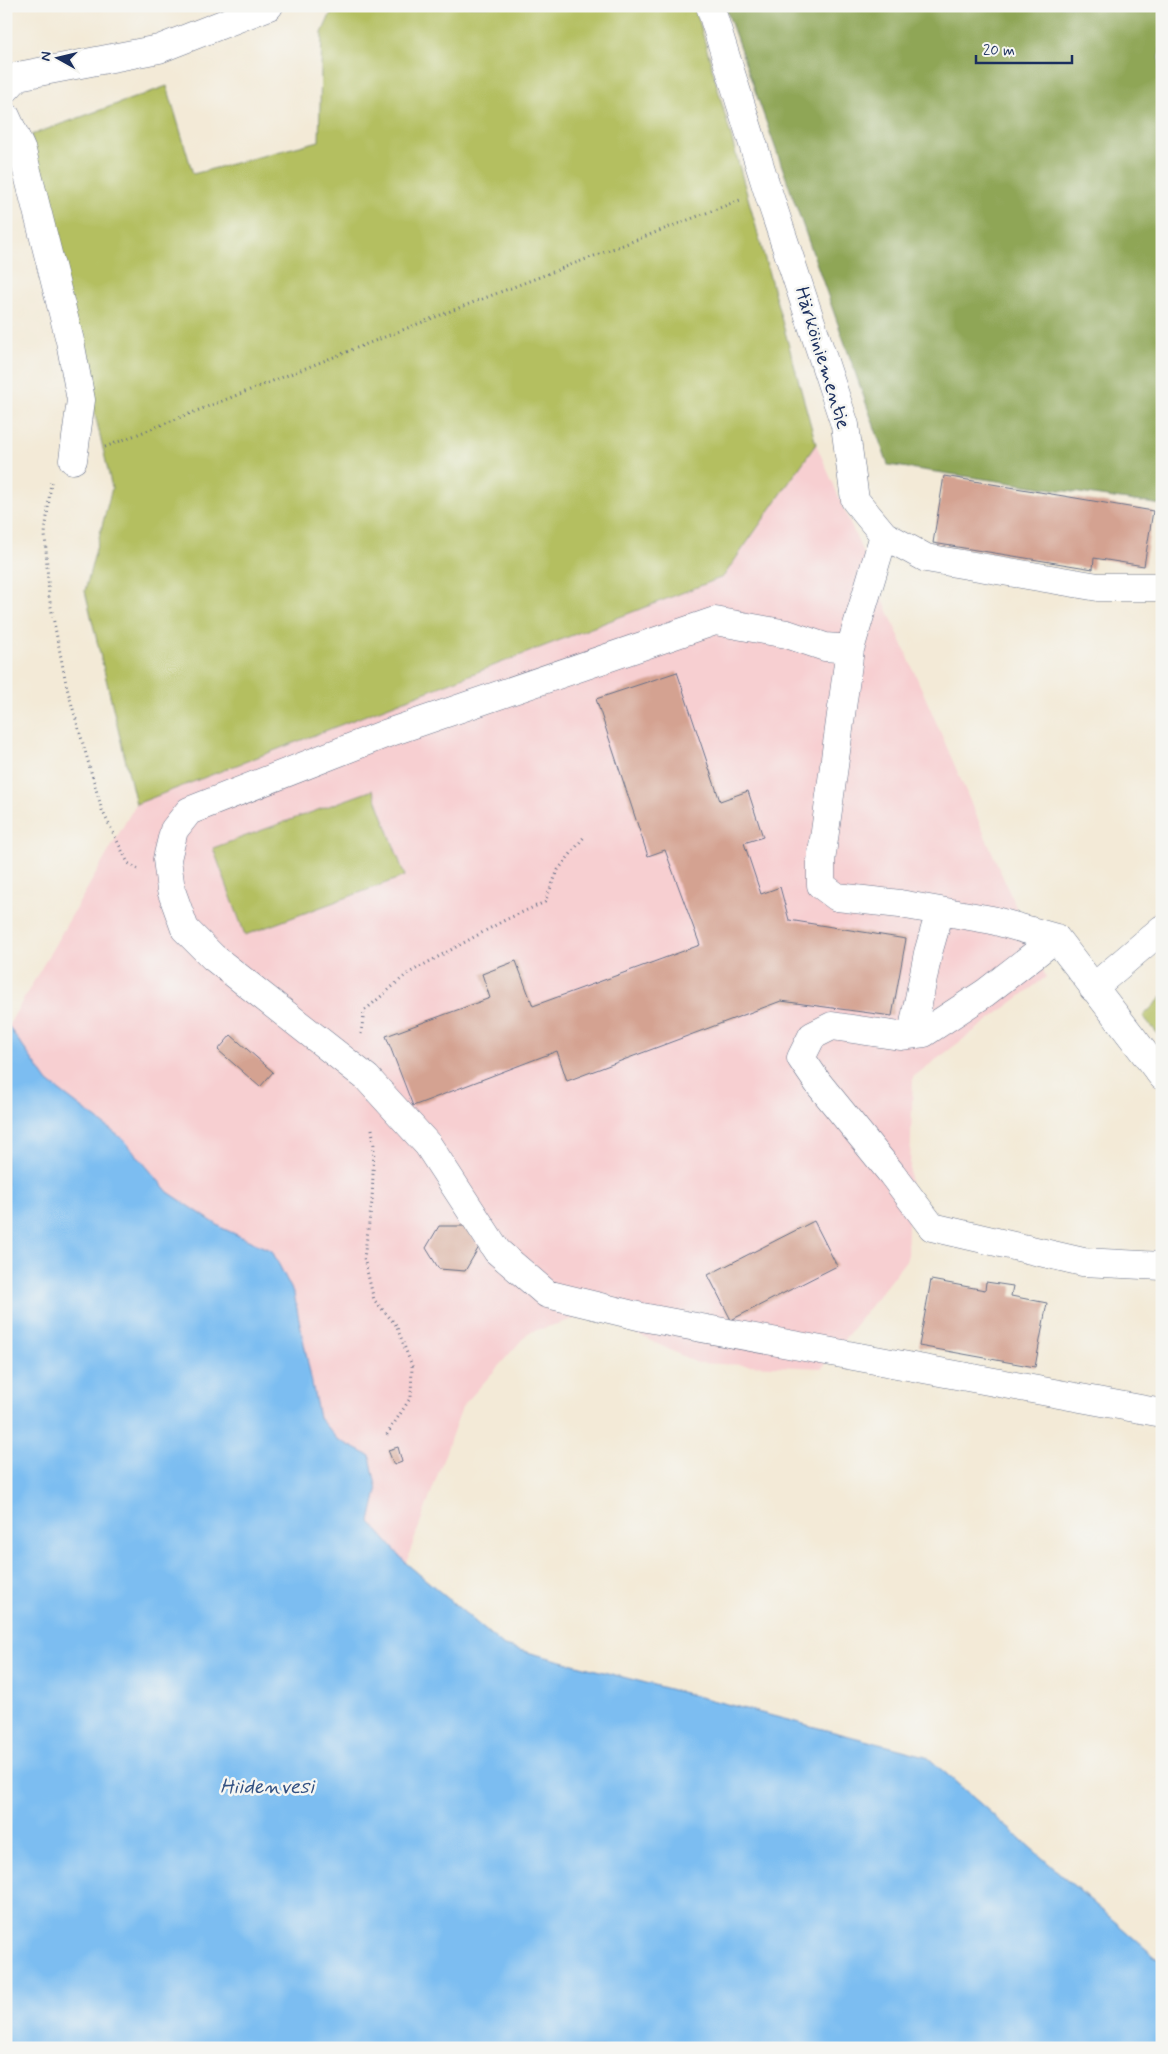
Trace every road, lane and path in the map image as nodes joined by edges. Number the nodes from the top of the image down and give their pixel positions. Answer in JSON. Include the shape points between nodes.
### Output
{"nodes":[{"id":1,"x":269,"y":6,"type":"edge"},
{"id":2,"x":710,"y":6,"type":"edge"},
{"id":3,"x":6,"y":90,"type":"edge"},
{"id":4,"x":6,"y":116,"type":"edge"},
{"id":5,"x":767,"y":189,"type":"junction"},
{"id":6,"x":73,"y":460,"type":"junction"},
{"id":7,"x":884,"y":535,"type":"junction"},
{"id":8,"x":1162,"y":587,"type":"edge"},
{"id":9,"x":850,"y":649,"type":"junction"},
{"id":10,"x":169,"y":876,"type":"junction"},
{"id":11,"x":940,"y":910,"type":"junction"},
{"id":12,"x":1162,"y":929,"type":"edge"},
{"id":13,"x":1056,"y":938,"type":"junction"},
{"id":14,"x":1093,"y":988,"type":"junction"},
{"id":15,"x":912,"y":1034,"type":"junction"},
{"id":16,"x":1162,"y":1076,"type":"edge"},
{"id":17,"x":1162,"y":1266,"type":"edge"},
{"id":18,"x":1162,"y":1413,"type":"edge"}],
"edges":[{"from":1,"to":3,"type":"street","via":[[159,50],[18,76]]},
{"from":2,"to":5,"type":"street","name":"Härköiniementie"},
{"from":4,"to":6,"type":"street","via":[[22,151],[70,341],[81,400]]},
{"from":5,"to":6,"type":"path"},
{"from":5,"to":7,"type":"street","name":"Härköiniementie","via":[[846,426],[854,500]]},
{"from":6,"to":10,"type":"path","via":[[51,480],[45,534],[49,597],[67,688],[102,810],[128,863],[148,875]]},
{"from":7,"to":8,"type":"street","name":"Härköiniementie","via":[[926,558],[1098,587]]},
{"from":7,"to":9,"type":"street"},
{"from":9,"to":10,"type":"street","via":[[825,647],[787,634],[715,621],[385,734],[189,811],[174,830],[167,859]]},
{"from":9,"to":11,"type":"street","via":[[820,885],[837,897]]},
{"from":10,"to":18,"type":"street","via":[[185,929],[213,957],[367,1078],[428,1145],[497,1251],[547,1294],[642,1317]]},
{"from":11,"to":13,"type":"street"},
{"from":11,"to":15,"type":"street"},
{"from":12,"to":14,"type":"street"},
{"from":13,"to":14,"type":"street"},
{"from":13,"to":15,"type":"street","via":[[924,1033]]},
{"from":14,"to":16,"type":"street"},
{"from":15,"to":17,"type":"street","via":[[900,1036],[832,1026],[812,1036],[801,1058],[932,1227],[1083,1262]]}]}
